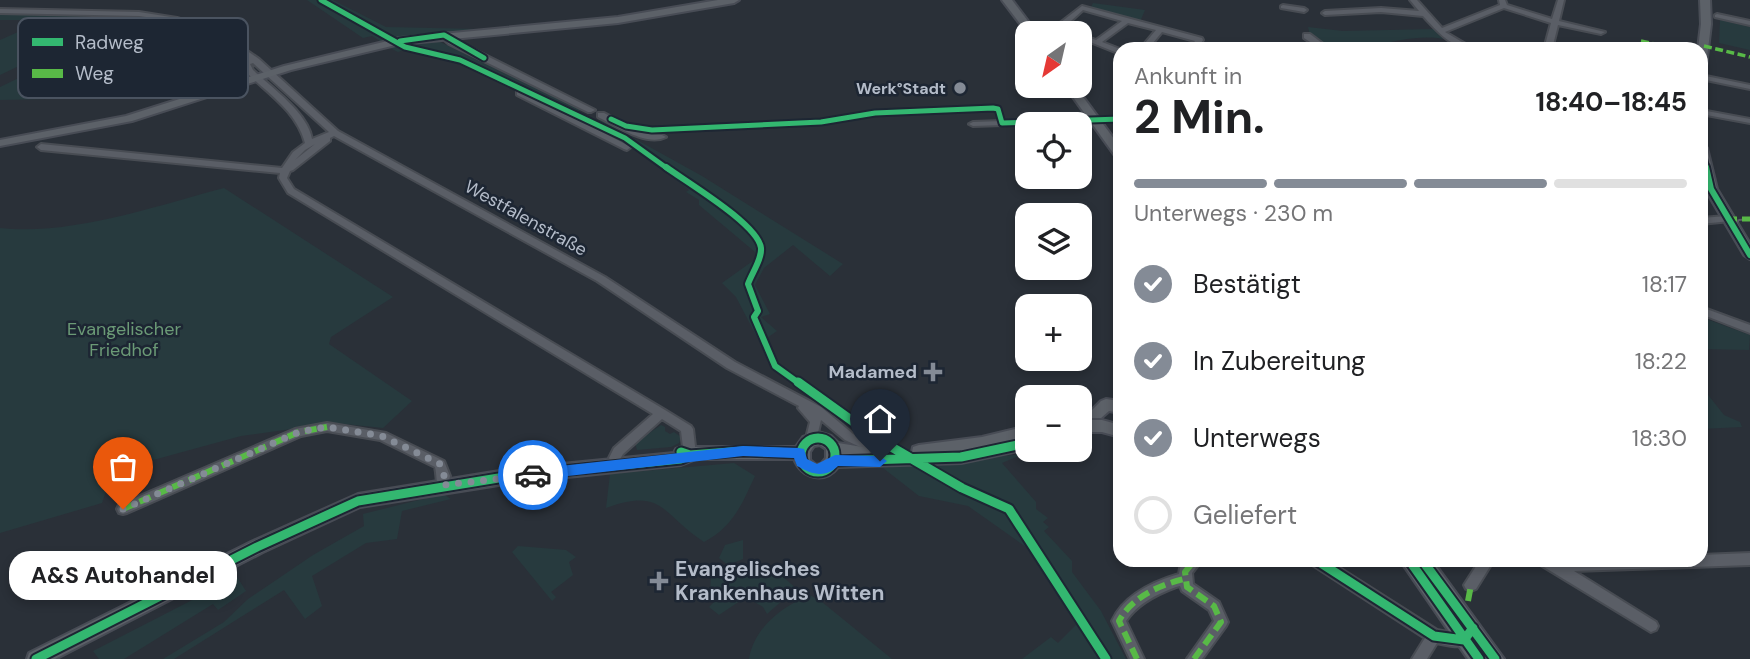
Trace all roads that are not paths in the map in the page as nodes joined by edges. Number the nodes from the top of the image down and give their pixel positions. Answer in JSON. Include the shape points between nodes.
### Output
{"nodes":[{"id":1,"x":734,"y":0,"type":"edge"},
{"id":2,"x":1007,"y":0,"type":"edge"},
{"id":3,"x":1413,"y":0,"type":"edge"},
{"id":4,"x":1561,"y":0,"type":"edge"},
{"id":5,"x":1705,"y":0,"type":"edge"},
{"id":6,"x":1503,"y":3,"type":"edge"},
{"id":7,"x":1283,"y":7,"type":"dead end"},
{"id":8,"x":0,"y":10,"type":"edge"},
{"id":9,"x":1304,"y":10,"type":"dead end"},
{"id":10,"x":1325,"y":13,"type":"dead end"},
{"id":11,"x":1426,"y":14,"type":"junction"},
{"id":12,"x":1717,"y":16,"type":"dead end"},
{"id":13,"x":166,"y":18,"type":"edge"},
{"id":14,"x":1023,"y":21,"type":"edge"},
{"id":15,"x":1066,"y":21,"type":"edge"},
{"id":16,"x":1125,"y":22,"type":"junction"},
{"id":17,"x":1554,"y":22,"type":"junction"},
{"id":18,"x":1750,"y":23,"type":"edge"},
{"id":19,"x":1159,"y":31,"type":"junction"},
{"id":20,"x":1442,"y":32,"type":"junction"},
{"id":21,"x":1601,"y":32,"type":"dead end"},
{"id":22,"x":457,"y":34,"type":"junction"},
{"id":23,"x":444,"y":35,"type":"junction"},
{"id":24,"x":1307,"y":36,"type":"dead end"},
{"id":25,"x":1092,"y":41,"type":"edge"},
{"id":26,"x":1150,"y":42,"type":"edge"},
{"id":27,"x":1198,"y":42,"type":"edge"},
{"id":28,"x":1316,"y":42,"type":"edge"},
{"id":29,"x":1454,"y":42,"type":"edge"},
{"id":30,"x":1550,"y":42,"type":"edge"},
{"id":31,"x":1703,"y":42,"type":"edge"},
{"id":32,"x":1097,"y":43,"type":"junction"},
{"id":33,"x":457,"y":45,"type":"junction"},
{"id":34,"x":1113,"y":49,"type":"edge"},
{"id":35,"x":248,"y":58,"type":"edge"},
{"id":36,"x":251,"y":60,"type":"junction"},
{"id":37,"x":248,"y":62,"type":"edge"},
{"id":38,"x":248,"y":67,"type":"edge"},
{"id":39,"x":271,"y":75,"type":"junction"},
{"id":40,"x":257,"y":79,"type":"junction"},
{"id":41,"x":1708,"y":79,"type":"edge"},
{"id":42,"x":248,"y":82,"type":"edge"},
{"id":43,"x":1750,"y":87,"type":"edge"},
{"id":44,"x":520,"y":93,"type":"dead end"},
{"id":45,"x":196,"y":98,"type":"edge"},
{"id":46,"x":1079,"y":98,"type":"edge"},
{"id":47,"x":591,"y":113,"type":"junction"},
{"id":48,"x":1708,"y":113,"type":"edge"},
{"id":49,"x":1113,"y":120,"type":"edge"},
{"id":50,"x":580,"y":121,"type":"junction"},
{"id":51,"x":1750,"y":121,"type":"edge"},
{"id":52,"x":1096,"y":122,"type":"junction"},
{"id":53,"x":973,"y":124,"type":"dead end"},
{"id":54,"x":307,"y":129,"type":"junction"},
{"id":55,"x":335,"y":133,"type":"junction"},
{"id":56,"x":662,"y":137,"type":"dead end"},
{"id":57,"x":308,"y":142,"type":"junction"},
{"id":58,"x":0,"y":143,"type":"edge"},
{"id":59,"x":1113,"y":145,"type":"edge"},
{"id":60,"x":41,"y":147,"type":"dead end"},
{"id":61,"x":627,"y":147,"type":"dead end"},
{"id":62,"x":285,"y":171,"type":"junction"},
{"id":63,"x":1708,"y":191,"type":"edge"},
{"id":64,"x":1727,"y":219,"type":"junction"},
{"id":65,"x":1708,"y":220,"type":"edge"},
{"id":66,"x":1750,"y":255,"type":"edge"},
{"id":67,"x":1708,"y":313,"type":"edge"},
{"id":68,"x":1750,"y":329,"type":"edge"},
{"id":69,"x":791,"y":398,"type":"junction"},
{"id":70,"x":1113,"y":406,"type":"edge"},
{"id":71,"x":661,"y":413,"type":"junction"},
{"id":72,"x":827,"y":418,"type":"junction"},
{"id":73,"x":1092,"y":421,"type":"edge"},
{"id":74,"x":1092,"y":427,"type":"edge"},
{"id":75,"x":1111,"y":428,"type":"edge"},
{"id":76,"x":1015,"y":435,"type":"edge"},
{"id":77,"x":1015,"y":446,"type":"edge"},
{"id":78,"x":805,"y":447,"type":"junction"},
{"id":79,"x":833,"y":451,"type":"junction"},
{"id":80,"x":690,"y":455,"type":"junction"},
{"id":81,"x":882,"y":457,"type":"junction"},
{"id":82,"x":615,"y":458,"type":"junction"},
{"id":83,"x":511,"y":475,"type":"junction"},
{"id":84,"x":443,"y":485,"type":"junction"},
{"id":85,"x":391,"y":495,"type":"junction"},
{"id":86,"x":123,"y":509,"type":"dead end"},
{"id":87,"x":1750,"y":559,"type":"edge"},
{"id":88,"x":1708,"y":560,"type":"edge"},
{"id":89,"x":1189,"y":567,"type":"edge"},
{"id":90,"x":1327,"y":567,"type":"edge"},
{"id":91,"x":1415,"y":567,"type":"edge"},
{"id":92,"x":1426,"y":567,"type":"edge"},
{"id":93,"x":1483,"y":567,"type":"edge"},
{"id":94,"x":1555,"y":567,"type":"edge"},
{"id":95,"x":1184,"y":579,"type":"junction"},
{"id":96,"x":1471,"y":585,"type":"dead end"},
{"id":97,"x":1463,"y":626,"type":"junction"},
{"id":98,"x":1651,"y":626,"type":"dead end"},
{"id":99,"x":1434,"y":636,"type":"junction"},
{"id":100,"x":36,"y":659,"type":"edge"},
{"id":101,"x":52,"y":659,"type":"edge"},
{"id":102,"x":1137,"y":659,"type":"edge"},
{"id":103,"x":1194,"y":659,"type":"edge"},
{"id":104,"x":1419,"y":659,"type":"edge"},
{"id":105,"x":1479,"y":659,"type":"edge"},
{"id":106,"x":1495,"y":659,"type":"edge"}],
"edges":[{"from":1,"to":22,"type":"main road","via":[[618,20]]},
{"from":2,"to":14,"type":"main road"},
{"from":3,"to":11,"type":"street"},
{"from":4,"to":17,"type":"street"},
{"from":5,"to":31,"type":"main road"},
{"from":6,"to":17,"type":"street"},
{"from":6,"to":20,"type":"street"},
{"from":7,"to":9,"type":"street"},
{"from":8,"to":13,"type":"street","name":"Westfalenstraße","via":[[116,12]]},
{"from":10,"to":11,"type":"street","via":[[1381,10]]},
{"from":11,"to":20,"type":"street"},
{"from":12,"to":18,"type":"street"},
{"from":15,"to":16,"type":"street","via":[[1082,9]]},
{"from":16,"to":19,"type":"street"},
{"from":16,"to":32,"type":"street"},
{"from":17,"to":21,"type":"street"},
{"from":17,"to":30,"type":"street"},
{"from":19,"to":26,"type":"street"},
{"from":19,"to":27,"type":"street"},
{"from":20,"to":29,"type":"street"},
{"from":22,"to":23,"type":"main road"},
{"from":22,"to":33,"type":"street"},
{"from":23,"to":33,"type":"street"},
{"from":23,"to":39,"type":"main road","via":[[346,54]]},
{"from":24,"to":28,"type":"street"},
{"from":25,"to":32,"type":"street"},
{"from":32,"to":34,"type":"street"},
{"from":33,"to":47,"type":"street"},
{"from":35,"to":36,"type":"street","name":"Westfalenstraße"},
{"from":36,"to":37,"type":"street"},
{"from":36,"to":39,"type":"street","name":"Westfalenstraße"},
{"from":38,"to":40,"type":"street"},
{"from":39,"to":40,"type":"main road"},
{"from":39,"to":55,"type":"street","name":"Westfalenstraße"},
{"from":40,"to":42,"type":"main road"},
{"from":40,"to":54,"type":"street"},
{"from":41,"to":43,"type":"street"},
{"from":44,"to":50,"type":"street"},
{"from":45,"to":58,"type":"main road","via":[[128,119]]},
{"from":46,"to":52,"type":"main road"},
{"from":47,"to":50,"type":"street"},
{"from":47,"to":56,"type":"street","via":[[640,135]]},
{"from":48,"to":51,"type":"street"},
{"from":49,"to":52,"type":"street"},
{"from":50,"to":61,"type":"street"},
{"from":52,"to":53,"type":"street"},
{"from":52,"to":59,"type":"main road"},
{"from":54,"to":55,"type":"street"},
{"from":54,"to":57,"type":"street"},
{"from":55,"to":57,"type":"street"},
{"from":55,"to":62,"type":"street"},
{"from":55,"to":69,"type":"street","name":"Westfalenstraße","via":[[601,279]]},
{"from":57,"to":62,"type":"street"},
{"from":60,"to":62,"type":"street"},
{"from":62,"to":71,"type":"street","via":[[283,178],[291,191]]},
{"from":63,"to":64,"type":"main road"},
{"from":64,"to":65,"type":"street"},
{"from":64,"to":66,"type":"main road"},
{"from":67,"to":68,"type":"street"},
{"from":69,"to":72,"type":"street","name":"Westfalenstraße"},
{"from":69,"to":78,"type":"street","name":"Westfalenstraße","via":[[816,421]]},
{"from":70,"to":75,"type":"main road","via":[[1106,405]]},
{"from":71,"to":80,"type":"street","via":[[687,429]]},
{"from":71,"to":82,"type":"street"},
{"from":72,"to":79,"type":"street"},
{"from":72,"to":81,"type":"street","name":"Westfalenstraße"},
{"from":73,"to":75,"type":"main road"},
{"from":74,"to":75,"type":"main road"},
{"from":76,"to":81,"type":"main road"},
{"from":77,"to":81,"type":"main road","via":[[961,457]]},
{"from":78,"to":79,"type":"main road"},
{"from":78,"to":79,"type":"main road","via":[[801,462],[810,469],[827,468]]},
{"from":78,"to":80,"type":"main road"},
{"from":79,"to":81,"type":"main road"},
{"from":80,"to":82,"type":"main road"},
{"from":80,"to":83,"type":"main road"},
{"from":82,"to":83,"type":"main road"},
{"from":83,"to":84,"type":"main road"},
{"from":84,"to":85,"type":"main road"},
{"from":84,"to":86,"type":"street","via":[[440,464],[382,436],[327,427],[299,432]]},
{"from":85,"to":100,"type":"main road","via":[[358,501],[299,527]]},
{"from":85,"to":101,"type":"main road","via":[[260,553]]},
{"from":87,"to":88,"type":"street"},
{"from":89,"to":95,"type":"street"},
{"from":90,"to":99,"type":"street"},
{"from":91,"to":97,"type":"main road"},
{"from":92,"to":97,"type":"main road"},
{"from":93,"to":96,"type":"street"},
{"from":94,"to":98,"type":"street"},
{"from":95,"to":102,"type":"street","via":[[1122,611],[1119,621]]},
{"from":95,"to":103,"type":"street","via":[[1195,595],[1214,606],[1221,621]]},
{"from":97,"to":99,"type":"street","via":[[1447,640]]},
{"from":97,"to":105,"type":"main road"},
{"from":97,"to":106,"type":"main road"},
{"from":99,"to":104,"type":"street"}]}
